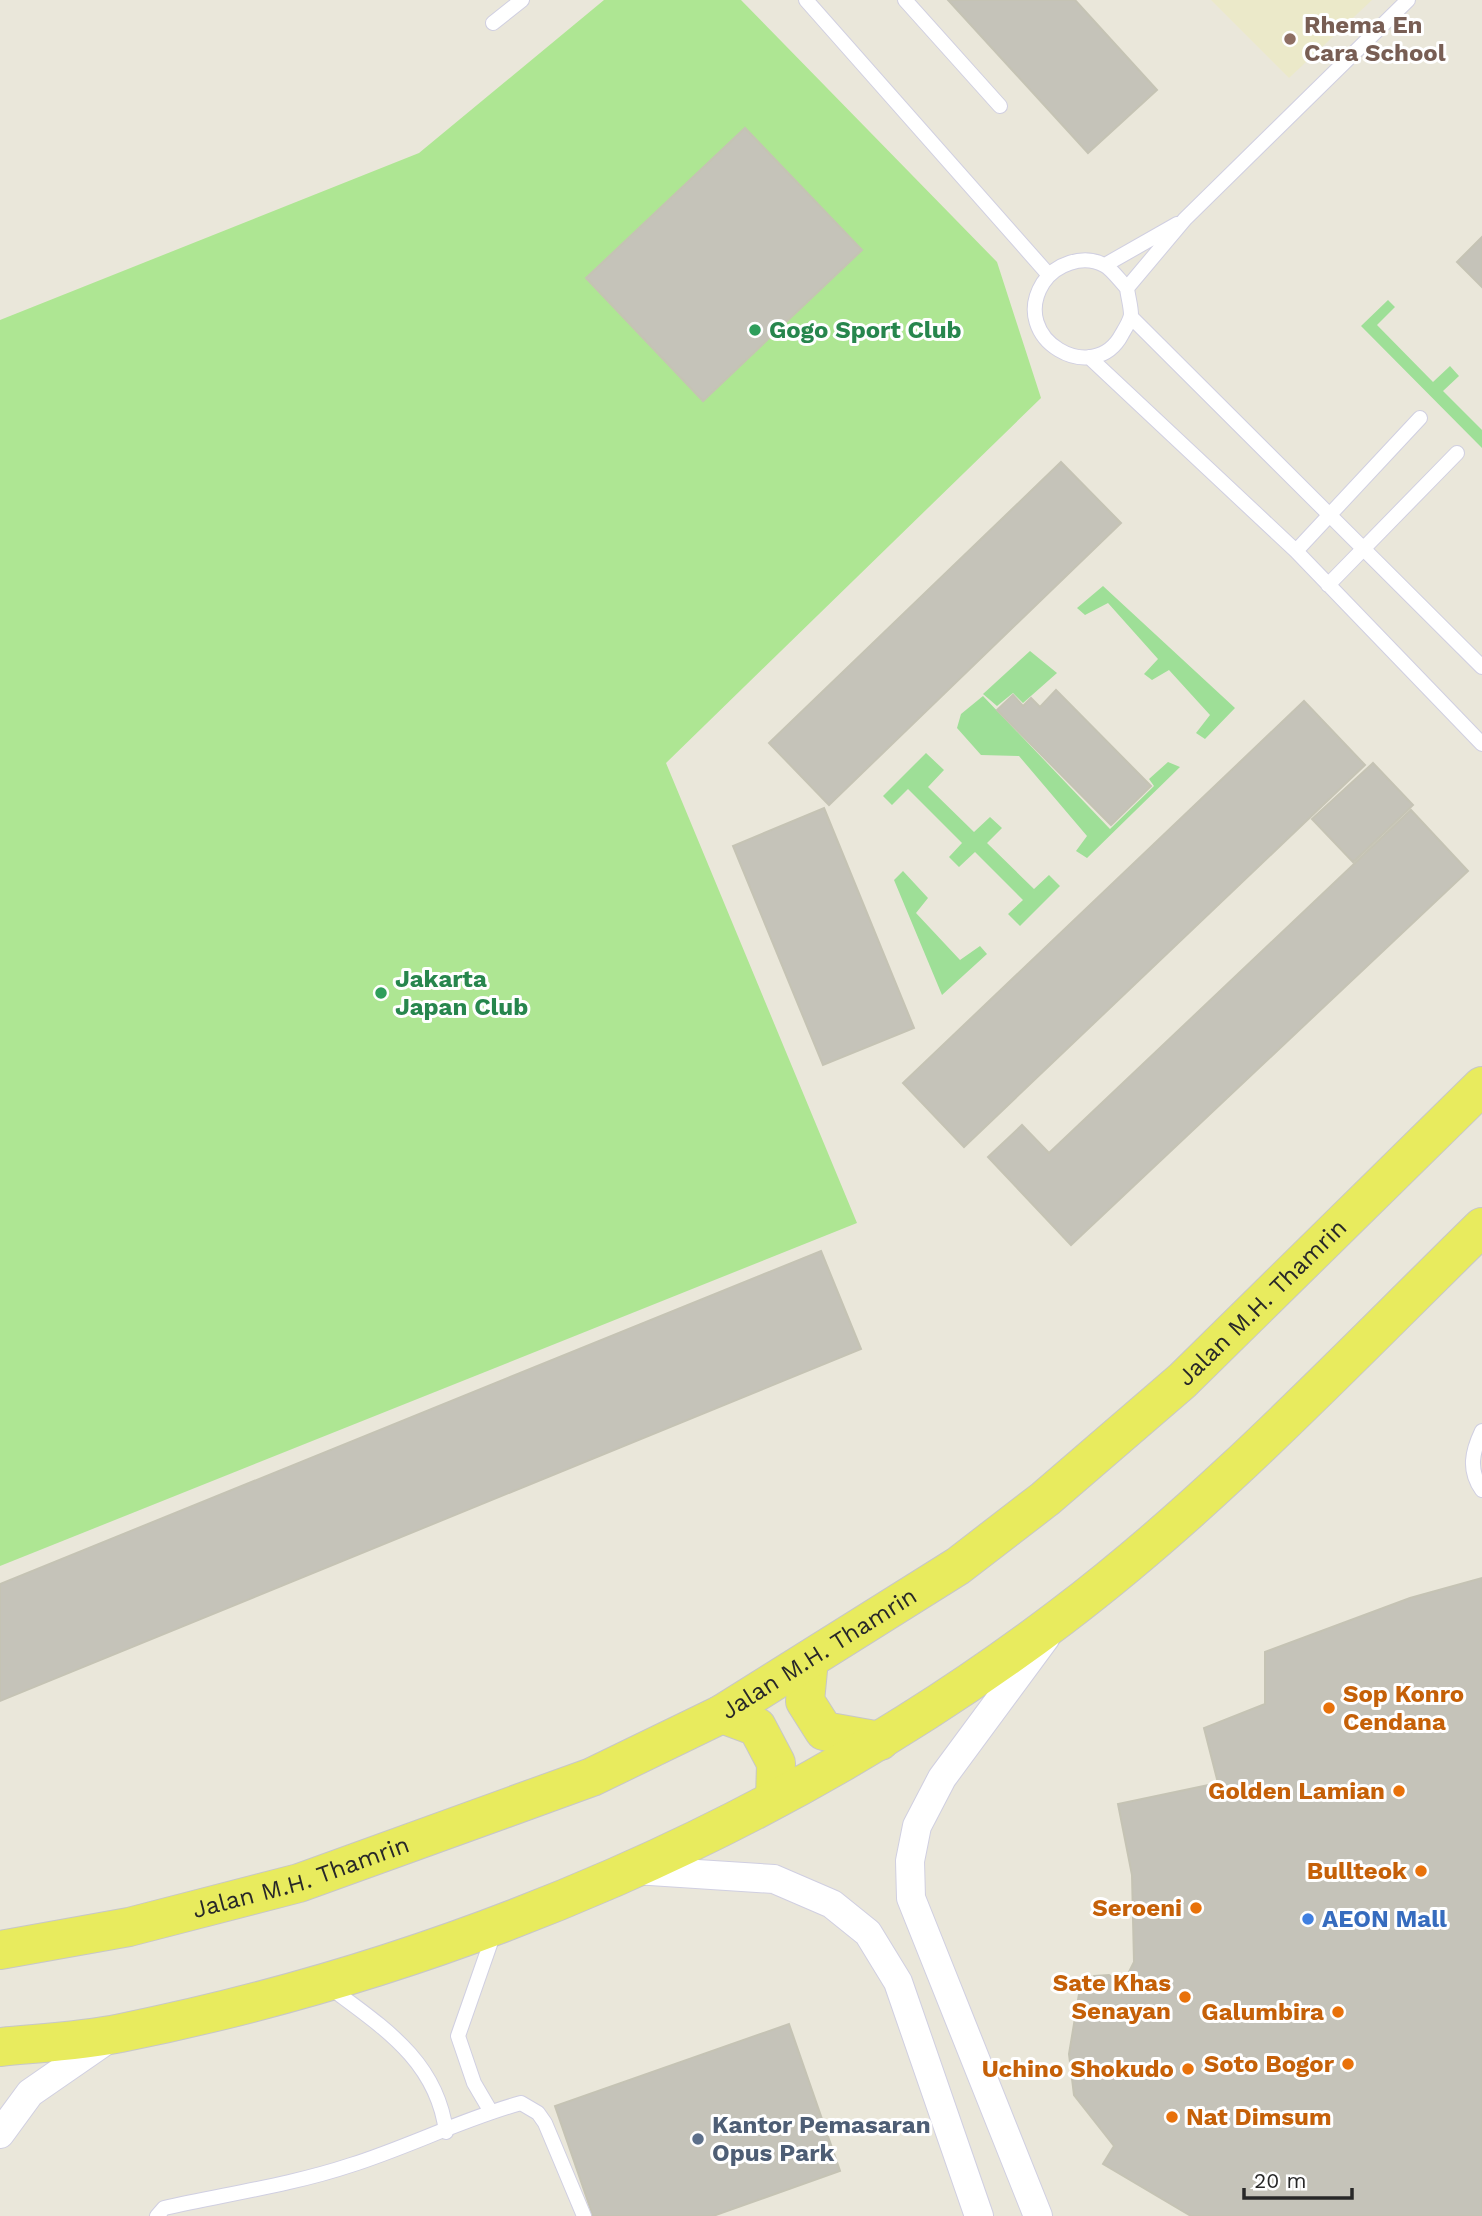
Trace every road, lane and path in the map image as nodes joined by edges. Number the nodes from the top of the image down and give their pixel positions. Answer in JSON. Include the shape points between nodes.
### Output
{"nodes":[{"id":1,"x":522,"y":0,"type":"edge"},
{"id":2,"x":807,"y":0,"type":"edge"},
{"id":3,"x":905,"y":0,"type":"edge"},
{"id":4,"x":1408,"y":0,"type":"edge"},
{"id":5,"x":493,"y":23,"type":"dead end"},
{"id":6,"x":1000,"y":106,"type":"dead end"},
{"id":7,"x":1185,"y":219,"type":"junction"},
{"id":8,"x":1105,"y":265,"type":"junction"},
{"id":9,"x":1048,"y":274,"type":"junction"},
{"id":10,"x":1127,"y":288,"type":"junction"},
{"id":11,"x":1131,"y":317,"type":"junction"},
{"id":12,"x":1089,"y":357,"type":"junction"},
{"id":13,"x":1420,"y":418,"type":"dead end"},
{"id":14,"x":1457,"y":453,"type":"dead end"},
{"id":15,"x":1330,"y":516,"type":"junction"},
{"id":16,"x":1363,"y":547,"type":"junction"},
{"id":17,"x":1296,"y":551,"type":"junction"},
{"id":18,"x":1328,"y":585,"type":"junction"},
{"id":19,"x":1482,"y":667,"type":"edge"},
{"id":20,"x":1482,"y":744,"type":"edge"},
{"id":21,"x":1482,"y":1086,"type":"edge"},
{"id":22,"x":1482,"y":1227,"type":"edge"},
{"id":23,"x":1482,"y":1431,"type":"edge"},
{"id":24,"x":1482,"y":1490,"type":"edge"},
{"id":25,"x":1061,"y":1618,"type":"junction"},
{"id":26,"x":809,"y":1660,"type":"junction"},
{"id":27,"x":722,"y":1714,"type":"junction"},
{"id":28,"x":880,"y":1741,"type":"junction"},
{"id":29,"x":775,"y":1799,"type":"junction"},
{"id":30,"x":631,"y":1869,"type":"junction"},
{"id":31,"x":496,"y":1925,"type":"junction"},
{"id":32,"x":0,"y":1950,"type":"edge"},
{"id":33,"x":324,"y":1983,"type":"junction"},
{"id":34,"x":116,"y":2034,"type":"junction"},
{"id":35,"x":0,"y":2047,"type":"edge"},
{"id":36,"x":491,"y":2112,"type":"junction"},
{"id":37,"x":446,"y":2132,"type":"junction"},
{"id":38,"x":0,"y":2134,"type":"edge"},
{"id":39,"x":157,"y":2216,"type":"edge"},
{"id":40,"x":584,"y":2216,"type":"edge"},
{"id":41,"x":979,"y":2216,"type":"edge"},
{"id":42,"x":1038,"y":2216,"type":"edge"}],
"edges":[{"from":1,"to":5,"type":"lane"},
{"from":2,"to":9,"type":"lane"},
{"from":3,"to":6,"type":"lane"},
{"from":4,"to":7,"type":"lane"},
{"from":7,"to":8,"type":"lane"},
{"from":7,"to":10,"type":"lane"},
{"from":8,"to":9,"type":"lane","via":[[1086,260],[1065,264]]},
{"from":8,"to":10,"type":"lane"},
{"from":9,"to":12,"type":"lane","via":[[1037,292],[1034,311],[1039,331],[1060,352]]},
{"from":10,"to":11,"type":"lane"},
{"from":11,"to":12,"type":"lane","via":[[1117,344]]},
{"from":11,"to":15,"type":"lane"},
{"from":12,"to":17,"type":"lane"},
{"from":13,"to":15,"type":"lane"},
{"from":14,"to":16,"type":"lane"},
{"from":15,"to":16,"type":"lane"},
{"from":15,"to":17,"type":"lane"},
{"from":16,"to":18,"type":"lane"},
{"from":16,"to":19,"type":"lane"},
{"from":17,"to":18,"type":"lane"},
{"from":18,"to":20,"type":"lane"},
{"from":21,"to":26,"type":"main road","name":"Jalan M.H. Thamrin","via":[[1182,1381],[1045,1499],[958,1566]]},
{"from":22,"to":25,"type":"main road","via":[[1240,1463]]},
{"from":23,"to":24,"type":"lane","via":[[1473,1476]]},
{"from":25,"to":28,"type":"main road"},
{"from":25,"to":42,"type":"street","via":[[942,1777],[917,1826],[910,1861],[911,1898]]},
{"from":26,"to":27,"type":"main road","name":"Jalan M.H. Thamrin"},
{"from":26,"to":28,"type":"main road","via":[[805,1701],[824,1731]]},
{"from":27,"to":29,"type":"main road","via":[[757,1727],[776,1763]]},
{"from":27,"to":32,"type":"main road","name":"Jalan M.H. Thamrin","via":[[592,1777],[299,1883],[129,1927]]},
{"from":28,"to":29,"type":"main road"},
{"from":29,"to":30,"type":"main road"},
{"from":30,"to":31,"type":"main road"},
{"from":30,"to":41,"type":"street","via":[[774,1879],[832,1904],[868,1933],[898,1982]]},
{"from":31,"to":33,"type":"main road"},
{"from":31,"to":36,"type":"lane","via":[[458,2036],[474,2083]]},
{"from":33,"to":34,"type":"main road"},
{"from":33,"to":37,"type":"lane","via":[[415,2057],[438,2100]]},
{"from":34,"to":35,"type":"main road"},
{"from":34,"to":38,"type":"street","via":[[30,2093]]},
{"from":36,"to":37,"type":"lane"},
{"from":36,"to":40,"type":"lane","via":[[521,2103],[538,2113]]},
{"from":37,"to":39,"type":"lane","via":[[349,2166],[164,2208]]}]}
